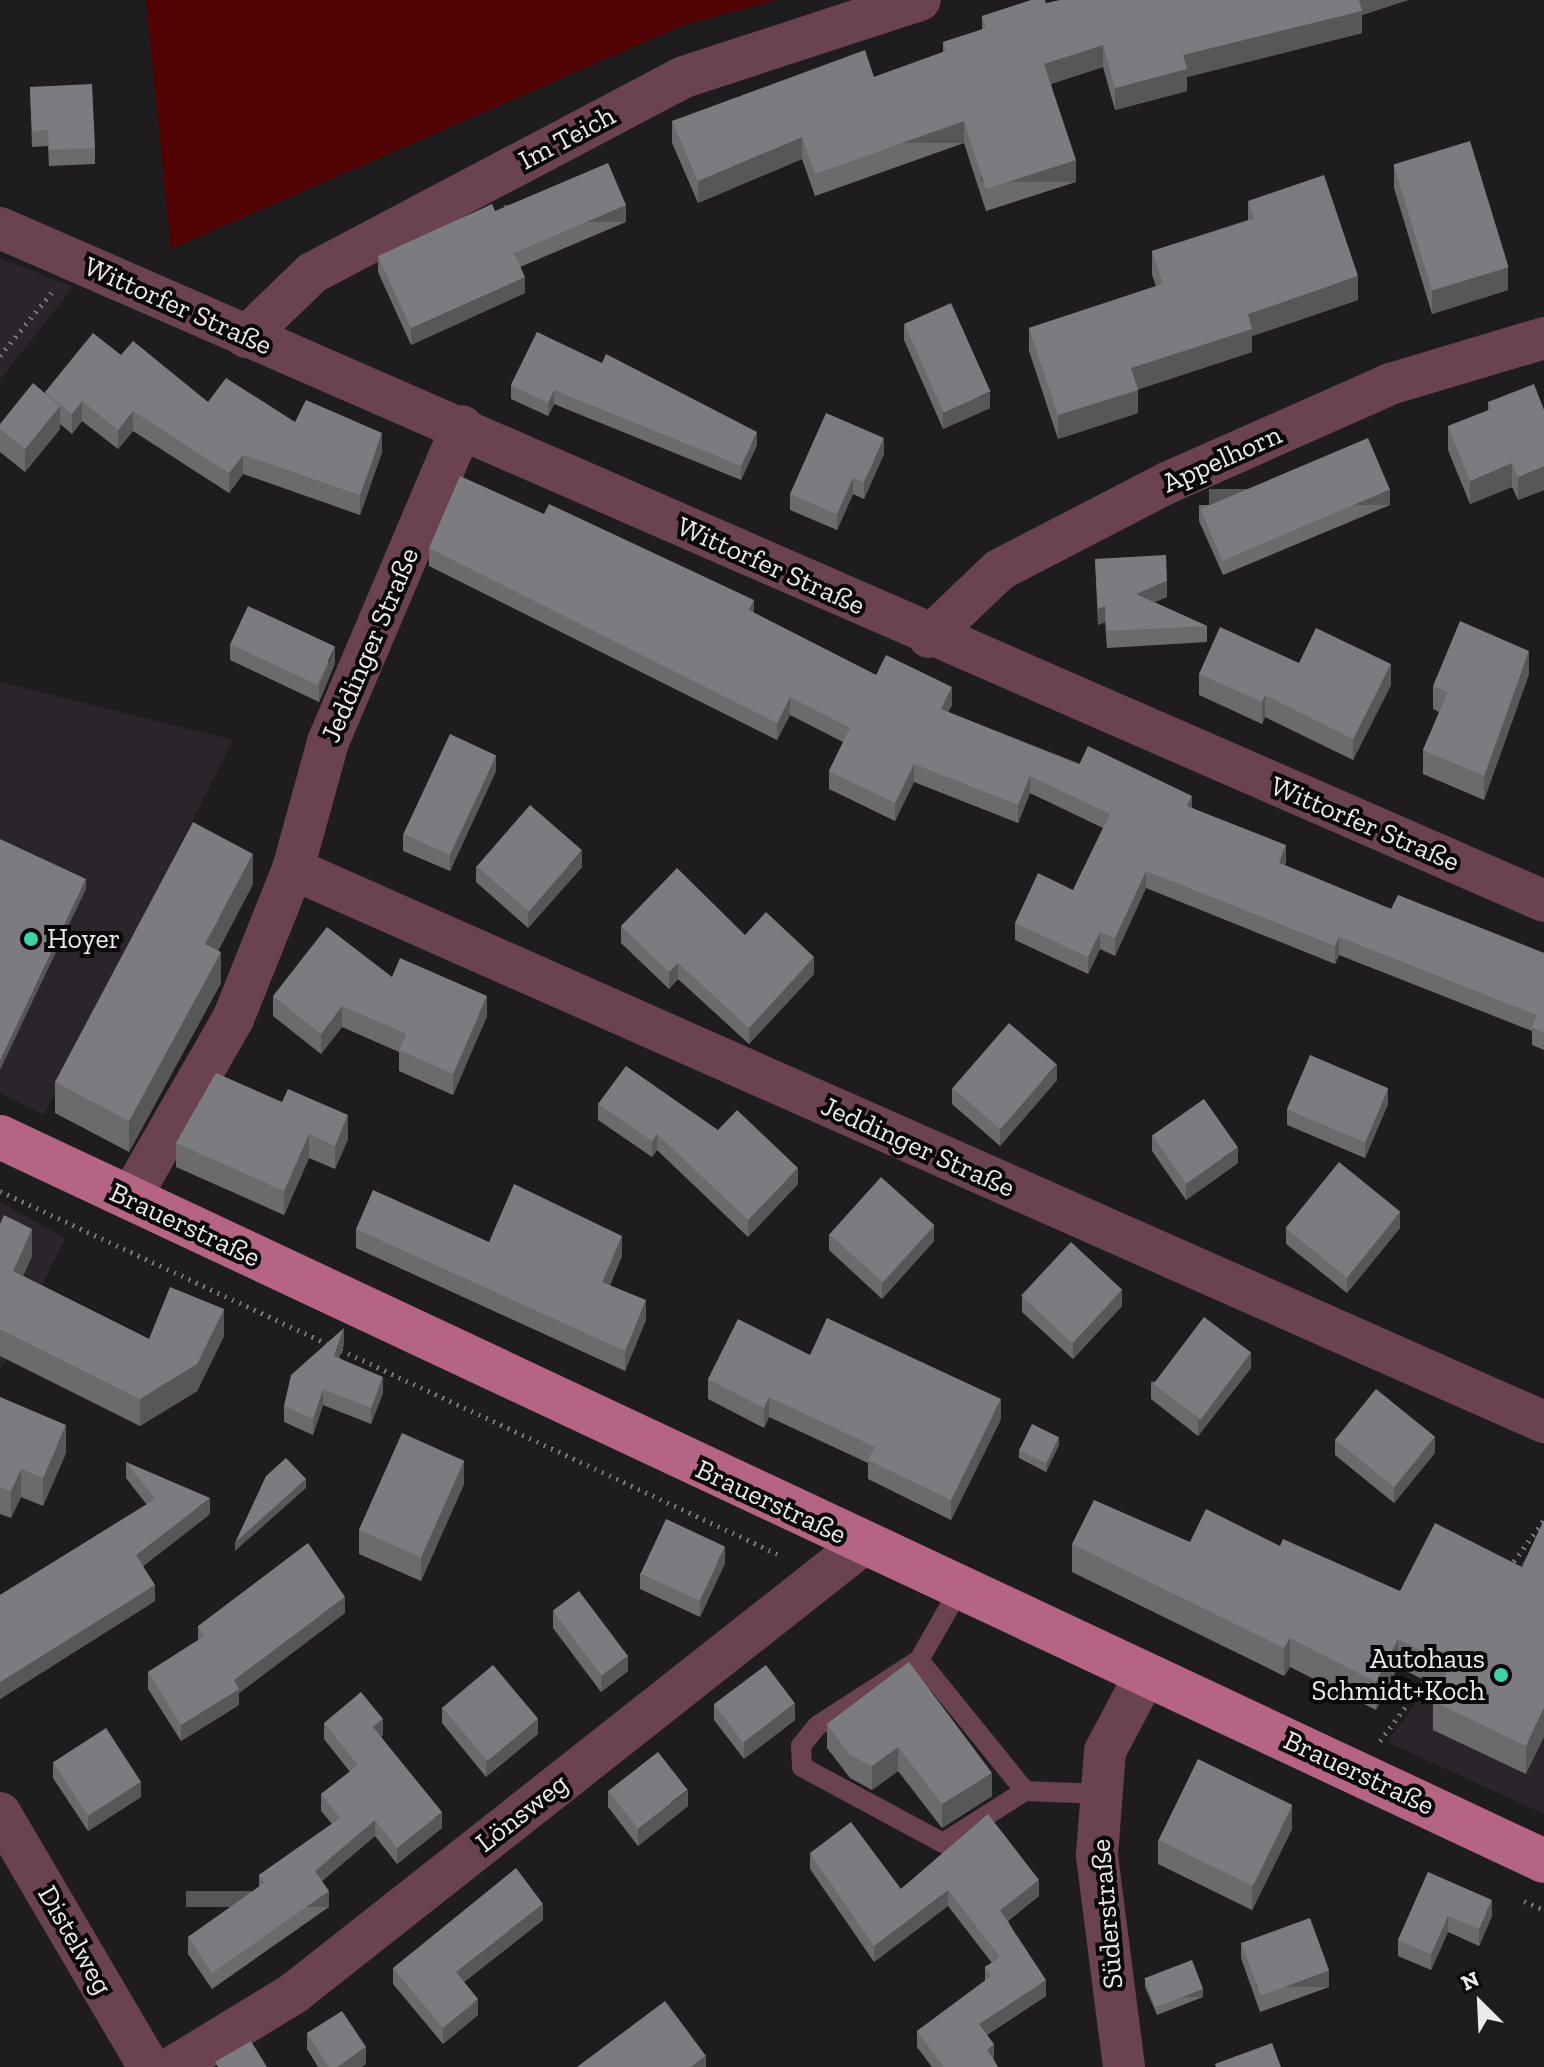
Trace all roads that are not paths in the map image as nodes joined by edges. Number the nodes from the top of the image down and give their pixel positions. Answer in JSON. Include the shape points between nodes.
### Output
{"nodes":[{"id":1,"x":920,"y":0,"type":"edge"},
{"id":2,"x":0,"y":228,"type":"edge"},
{"id":3,"x":246,"y":337,"type":"junction"},
{"id":4,"x":1544,"y":338,"type":"edge"},
{"id":5,"x":462,"y":426,"type":"junction"},
{"id":6,"x":929,"y":637,"type":"junction"},
{"id":7,"x":293,"y":869,"type":"junction"},
{"id":8,"x":1544,"y":901,"type":"edge"},
{"id":9,"x":0,"y":1137,"type":"edge"},
{"id":10,"x":130,"y":1198,"type":"junction"},
{"id":11,"x":1544,"y":1422,"type":"edge"},
{"id":12,"x":862,"y":1545,"type":"junction"},
{"id":13,"x":959,"y":1590,"type":"junction"},
{"id":14,"x":919,"y":1660,"type":"junction"},
{"id":15,"x":1146,"y":1674,"type":"junction"},
{"id":16,"x":1025,"y":1791,"type":"junction"},
{"id":17,"x":1102,"y":1794,"type":"junction"},
{"id":18,"x":0,"y":1813,"type":"edge"},
{"id":19,"x":1544,"y":1861,"type":"edge"},
{"id":20,"x":169,"y":2067,"type":"edge"},
{"id":21,"x":1124,"y":2067,"type":"edge"}],
"edges":[{"from":1,"to":3,"type":"street","name":"Im Teich","via":[[684,77],[312,273]]},
{"from":2,"to":3,"type":"street","name":"Wittorfer Straße"},
{"from":3,"to":5,"type":"street","name":"Wittorfer Straße"},
{"from":4,"to":6,"type":"street","name":"Appelhorn","via":[[1390,384],[1167,483],[999,570]]},
{"from":5,"to":6,"type":"street","name":"Wittorfer Straße"},
{"from":5,"to":7,"type":"street","name":"Jeddinger Straße","via":[[328,742]]},
{"from":6,"to":8,"type":"street","name":"Wittorfer Straße"},
{"from":7,"to":10,"type":"street","name":"Jeddinger Straße","via":[[233,1019]]},
{"from":7,"to":11,"type":"street","name":"Jeddinger Straße"},
{"from":9,"to":10,"type":"main road","name":"Brauerstraße"},
{"from":10,"to":12,"type":"main road","name":"Brauerstraße"},
{"from":12,"to":13,"type":"main road","name":"Brauerstraße"},
{"from":12,"to":20,"type":"street","name":"Lönsweg","via":[[294,1993]]},
{"from":13,"to":14,"type":"lane"},
{"from":13,"to":15,"type":"main road","name":"Brauerstraße"},
{"from":14,"to":16,"type":"lane"},
{"from":14,"to":16,"type":"lane","via":[[817,1726],[801,1746],[802,1767],[943,1843]]},
{"from":15,"to":17,"type":"street","name":"Süderstraße","via":[[1105,1751]]},
{"from":15,"to":19,"type":"main road","name":"Brauerstraße"},
{"from":16,"to":17,"type":"lane"},
{"from":17,"to":21,"type":"street","name":"Süderstraße","via":[[1097,1855]]},
{"from":18,"to":20,"type":"street","name":"Distelweg"}]}
